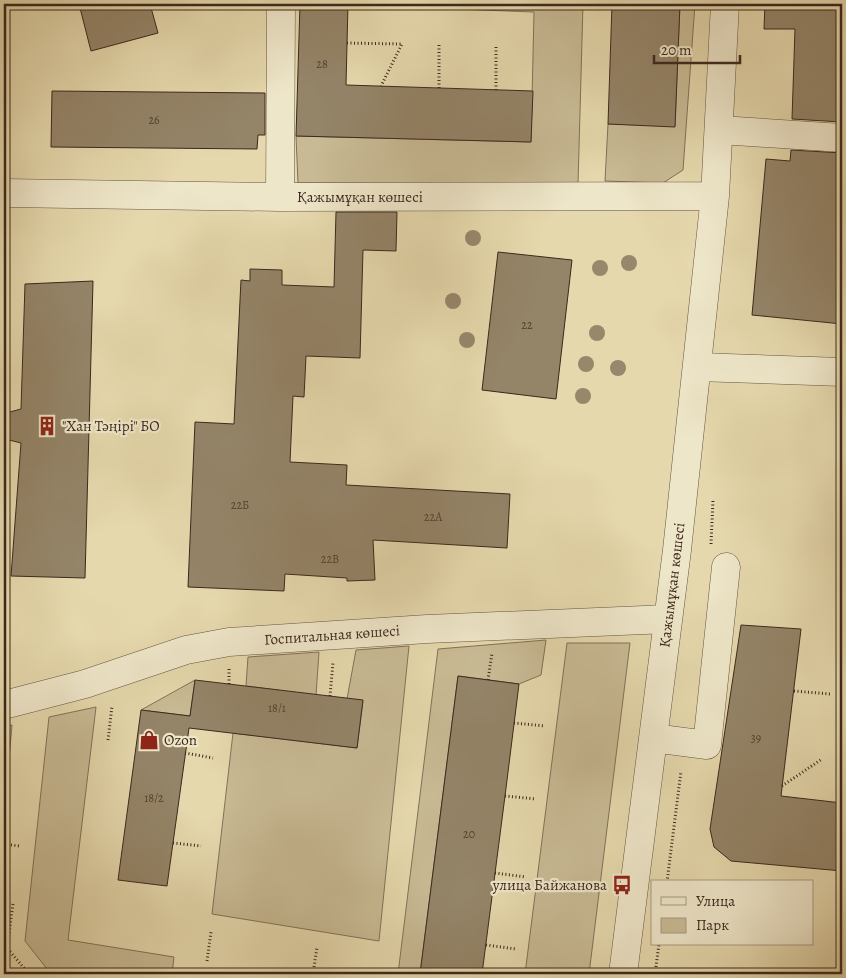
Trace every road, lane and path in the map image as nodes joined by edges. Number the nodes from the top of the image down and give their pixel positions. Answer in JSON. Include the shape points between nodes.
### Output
{"nodes":[{"id":1,"x":282,"y":4,"type":"edge"},
{"id":2,"x":725,"y":4,"type":"edge"},
{"id":3,"x":347,"y":43,"type":"dead end"},
{"id":4,"x":439,"y":45,"type":"dead end"},
{"id":5,"x":496,"y":45,"type":"dead end"},
{"id":6,"x":381,"y":86,"type":"dead end"},
{"id":7,"x":439,"y":88,"type":"dead end"},
{"id":8,"x":496,"y":90,"type":"dead end"},
{"id":9,"x":720,"y":130,"type":"junction"},
{"id":10,"x":842,"y":138,"type":"edge"},
{"id":11,"x":4,"y":193,"type":"edge"},
{"id":12,"x":715,"y":196,"type":"junction"},
{"id":13,"x":280,"y":197,"type":"junction"},
{"id":14,"x":697,"y":367,"type":"junction"},
{"id":15,"x":842,"y":372,"type":"edge"},
{"id":16,"x":726,"y":567,"type":"dead end"},
{"id":17,"x":668,"y":619,"type":"junction"},
{"id":18,"x":493,"y":646,"type":"dead end"},
{"id":19,"x":333,"y":658,"type":"dead end"},
{"id":20,"x":488,"y":680,"type":"dead end"},
{"id":21,"x":794,"y":691,"type":"dead end"},
{"id":22,"x":830,"y":694,"type":"dead end"},
{"id":23,"x":330,"y":696,"type":"dead end"},
{"id":24,"x":4,"y":705,"type":"edge"},
{"id":25,"x":514,"y":723,"type":"dead end"},
{"id":26,"x":545,"y":726,"type":"dead end"},
{"id":27,"x":653,"y":738,"type":"junction"},
{"id":28,"x":185,"y":754,"type":"dead end"},
{"id":29,"x":212,"y":758,"type":"dead end"},
{"id":30,"x":822,"y":759,"type":"dead end"},
{"id":31,"x":782,"y":786,"type":"dead end"},
{"id":32,"x":505,"y":796,"type":"dead end"},
{"id":33,"x":536,"y":799,"type":"dead end"},
{"id":34,"x":173,"y":843,"type":"dead end"},
{"id":35,"x":4,"y":844,"type":"edge"},
{"id":36,"x":19,"y":846,"type":"dead end"},
{"id":37,"x":202,"y":846,"type":"dead end"},
{"id":38,"x":495,"y":873,"type":"dead end"},
{"id":39,"x":526,"y":877,"type":"dead end"},
{"id":40,"x":12,"y":904,"type":"dead end"},
{"id":41,"x":211,"y":932,"type":"dead end"},
{"id":42,"x":486,"y":945,"type":"dead end"},
{"id":43,"x":317,"y":946,"type":"dead end"},
{"id":44,"x":659,"y":946,"type":"edge"},
{"id":45,"x":516,"y":949,"type":"dead end"},
{"id":46,"x":207,"y":961,"type":"dead end"},
{"id":47,"x":29,"y":974,"type":"edge"},
{"id":48,"x":313,"y":974,"type":"edge"},
{"id":49,"x":622,"y":974,"type":"edge"},
{"id":50,"x":655,"y":974,"type":"edge"}],
"edges":[{"from":1,"to":13,"type":"street"},
{"from":2,"to":9,"type":"street","name":"Қажымұқан көшесі"},
{"from":3,"to":6,"type":"path","via":[[402,44]]},
{"from":4,"to":7,"type":"path"},
{"from":5,"to":8,"type":"path"},
{"from":9,"to":10,"type":"street"},
{"from":9,"to":12,"type":"street","name":"Қажымұқан көшесі"},
{"from":11,"to":13,"type":"street","name":"Қажымұқан көшесі"},
{"from":12,"to":13,"type":"street","name":"Қажымұқан көшесі"},
{"from":12,"to":14,"type":"street","name":"Қажымұқан көшесі"},
{"from":14,"to":15,"type":"street"},
{"from":14,"to":17,"type":"street","name":"Қажымұқан көшесі"},
{"from":16,"to":27,"type":"street","via":[[707,745]]},
{"from":17,"to":24,"type":"street","name":"Госпитальная көшесі","via":[[427,628],[214,644]]},
{"from":17,"to":27,"type":"street","name":"Қажымұқан көшесі"},
{"from":18,"to":20,"type":"path"},
{"from":19,"to":23,"type":"path"},
{"from":21,"to":22,"type":"path"},
{"from":25,"to":26,"type":"path"},
{"from":27,"to":49,"type":"street","name":"Қажымұқан көшесі"},
{"from":28,"to":29,"type":"path"},
{"from":30,"to":31,"type":"path"},
{"from":32,"to":33,"type":"path"},
{"from":34,"to":37,"type":"path"},
{"from":35,"to":36,"type":"path"},
{"from":38,"to":39,"type":"path"},
{"from":40,"to":47,"type":"path","via":[[7,948]]},
{"from":41,"to":46,"type":"path"},
{"from":42,"to":45,"type":"path"},
{"from":43,"to":48,"type":"path"},
{"from":44,"to":50,"type":"path"}]}
